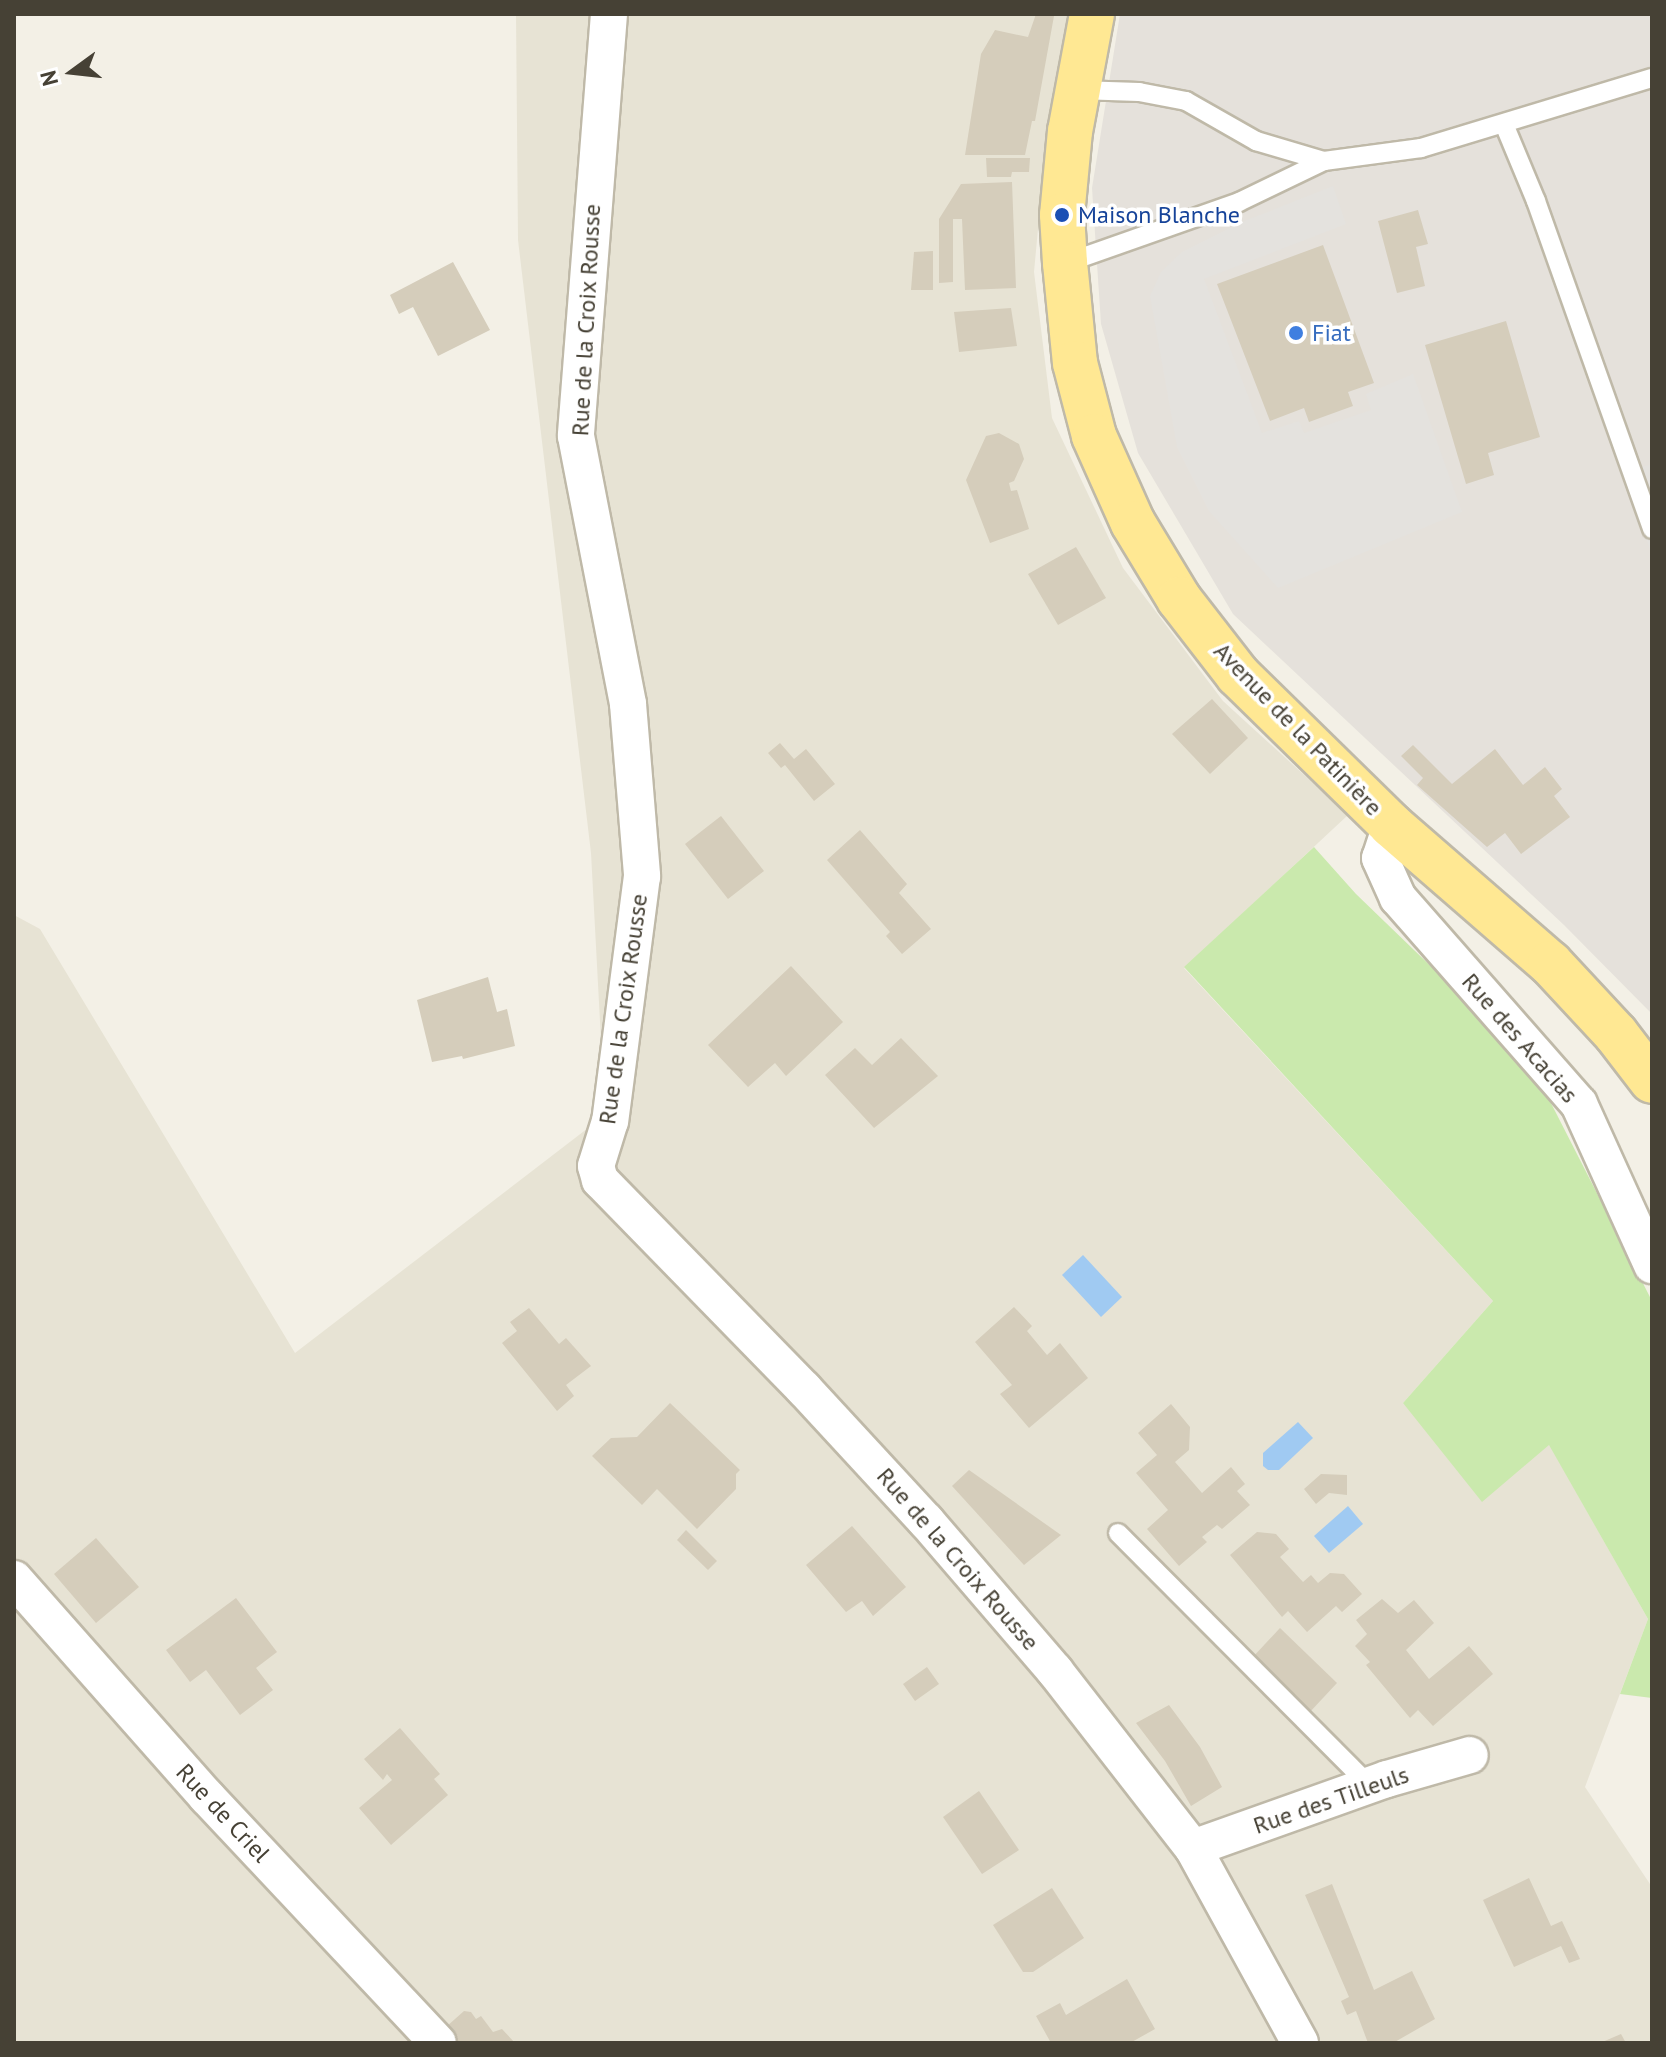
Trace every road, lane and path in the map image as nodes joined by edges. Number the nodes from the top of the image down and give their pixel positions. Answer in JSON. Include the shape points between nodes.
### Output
{"nodes":[{"id":1,"x":609,"y":14,"type":"edge"},
{"id":2,"x":1092,"y":14,"type":"edge"},
{"id":3,"x":1652,"y":78,"type":"edge"},
{"id":4,"x":1078,"y":90,"type":"junction"},
{"id":5,"x":1504,"y":124,"type":"junction"},
{"id":6,"x":1324,"y":161,"type":"junction"},
{"id":7,"x":1065,"y":263,"type":"junction"},
{"id":8,"x":1645,"y":493,"type":"edge"},
{"id":9,"x":1652,"y":529,"type":"edge"},
{"id":10,"x":1391,"y":825,"type":"junction"},
{"id":11,"x":1652,"y":1081,"type":"edge"},
{"id":12,"x":1652,"y":1265,"type":"edge"},
{"id":13,"x":1118,"y":1533,"type":"dead end"},
{"id":14,"x":14,"y":1579,"type":"edge"},
{"id":15,"x":1470,"y":1755,"type":"dead end"},
{"id":16,"x":1369,"y":1785,"type":"junction"},
{"id":17,"x":1193,"y":1848,"type":"junction"},
{"id":18,"x":438,"y":2043,"type":"edge"},
{"id":19,"x":1300,"y":2043,"type":"edge"}],
"edges":[{"from":1,"to":17,"type":"street","name":"Rue de la Croix Rousse","via":[[576,436],[628,704],[642,876],[610,1121],[596,1166],[600,1180],[926,1521],[1055,1671]]},
{"from":2,"to":4,"type":"main road","name":"Avenue de la Patinière"},
{"from":3,"to":5,"type":"lane"},
{"from":4,"to":6,"type":"lane","via":[[1139,92],[1186,101],[1256,141]]},
{"from":4,"to":7,"type":"main road","name":"Avenue de la Patinière","via":[[1062,215]]},
{"from":5,"to":6,"type":"lane","via":[[1421,148]]},
{"from":5,"to":8,"type":"lane"},
{"from":6,"to":7,"type":"lane","via":[[1239,202]]},
{"from":7,"to":10,"type":"main road","name":"Avenue de la Patinière","via":[[1075,363],[1094,436],[1133,523],[1179,599],[1238,675]]},
{"from":8,"to":9,"type":"lane"},
{"from":10,"to":11,"type":"main road","name":"Avenue de la Patinière","via":[[1550,963]]},
{"from":10,"to":12,"type":"street","name":"Rue des Acacias","via":[[1380,858],[1398,898],[1579,1104]]},
{"from":13,"to":16,"type":"lane"},
{"from":14,"to":18,"type":"street","name":"Rue de Criel","via":[[207,1797]]},
{"from":15,"to":16,"type":"street","name":"Rue des Tilleuls"},
{"from":16,"to":17,"type":"street","name":"Rue des Tilleuls"},
{"from":17,"to":19,"type":"street","name":"Rue de la Croix Rousse"}]}
